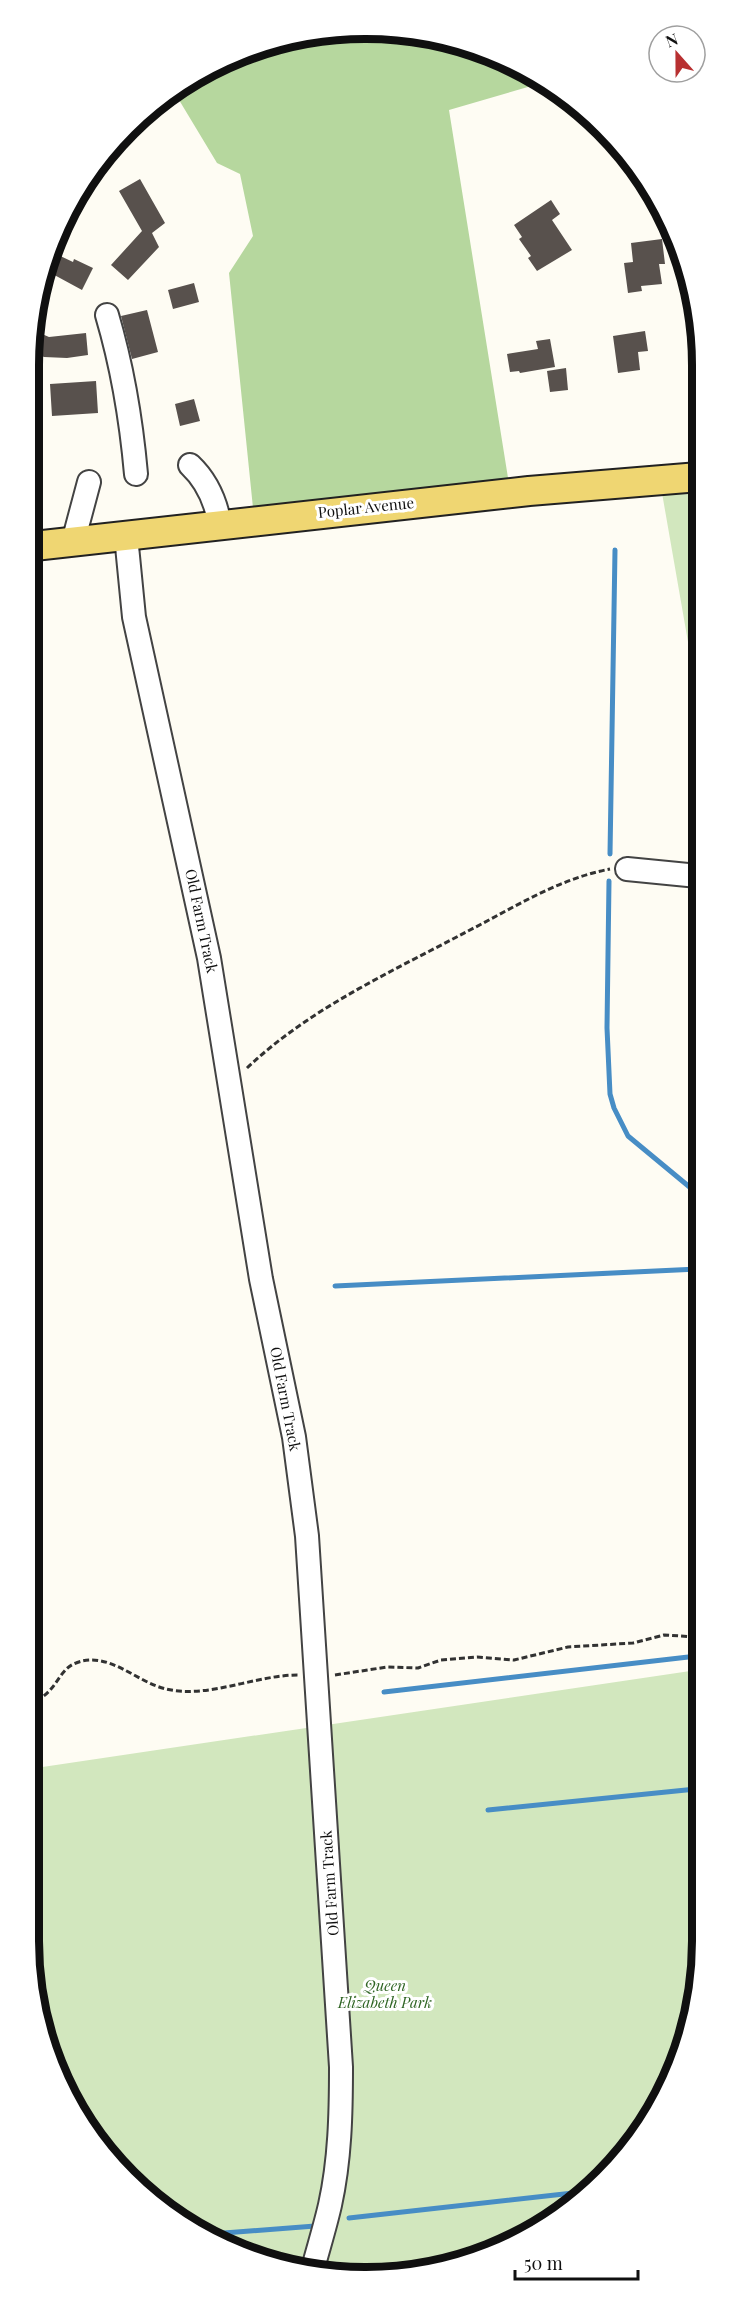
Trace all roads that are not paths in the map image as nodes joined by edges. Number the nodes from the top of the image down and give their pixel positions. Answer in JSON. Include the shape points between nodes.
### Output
{"nodes":[{"id":1,"x":107,"y":315,"type":"dead end"},
{"id":2,"x":190,"y":465,"type":"dead end"},
{"id":3,"x":136,"y":474,"type":"dead end"},
{"id":4,"x":692,"y":478,"type":"edge"},
{"id":5,"x":89,"y":482,"type":"dead end"},
{"id":6,"x":220,"y":525,"type":"junction"},
{"id":7,"x":126,"y":536,"type":"junction"},
{"id":8,"x":74,"y":542,"type":"junction"},
{"id":9,"x":39,"y":546,"type":"edge"},
{"id":10,"x":627,"y":868,"type":"road end"},
{"id":11,"x":692,"y":875,"type":"edge"},
{"id":12,"x":314,"y":2263,"type":"edge"}],
"edges":[{"from":1,"to":3,"type":"street","via":[[131,415]]},
{"from":2,"to":6,"type":"street","via":[[200,475],[217,507]]},
{"from":4,"to":6,"type":"main road","name":"Poplar Avenue","via":[[529,490]]},
{"from":5,"to":8,"type":"street"},
{"from":6,"to":7,"type":"main road","name":"Poplar Avenue"},
{"from":7,"to":8,"type":"main road","name":"Poplar Avenue"},
{"from":7,"to":12,"type":"street","name":"Old Farm Track","via":[[134,617],[209,958],[261,1279],[294,1437],[307,1536],[341,2067],[335,2173]]},
{"from":8,"to":9,"type":"main road","name":"Poplar Avenue"},
{"from":10,"to":11,"type":"street"}]}
